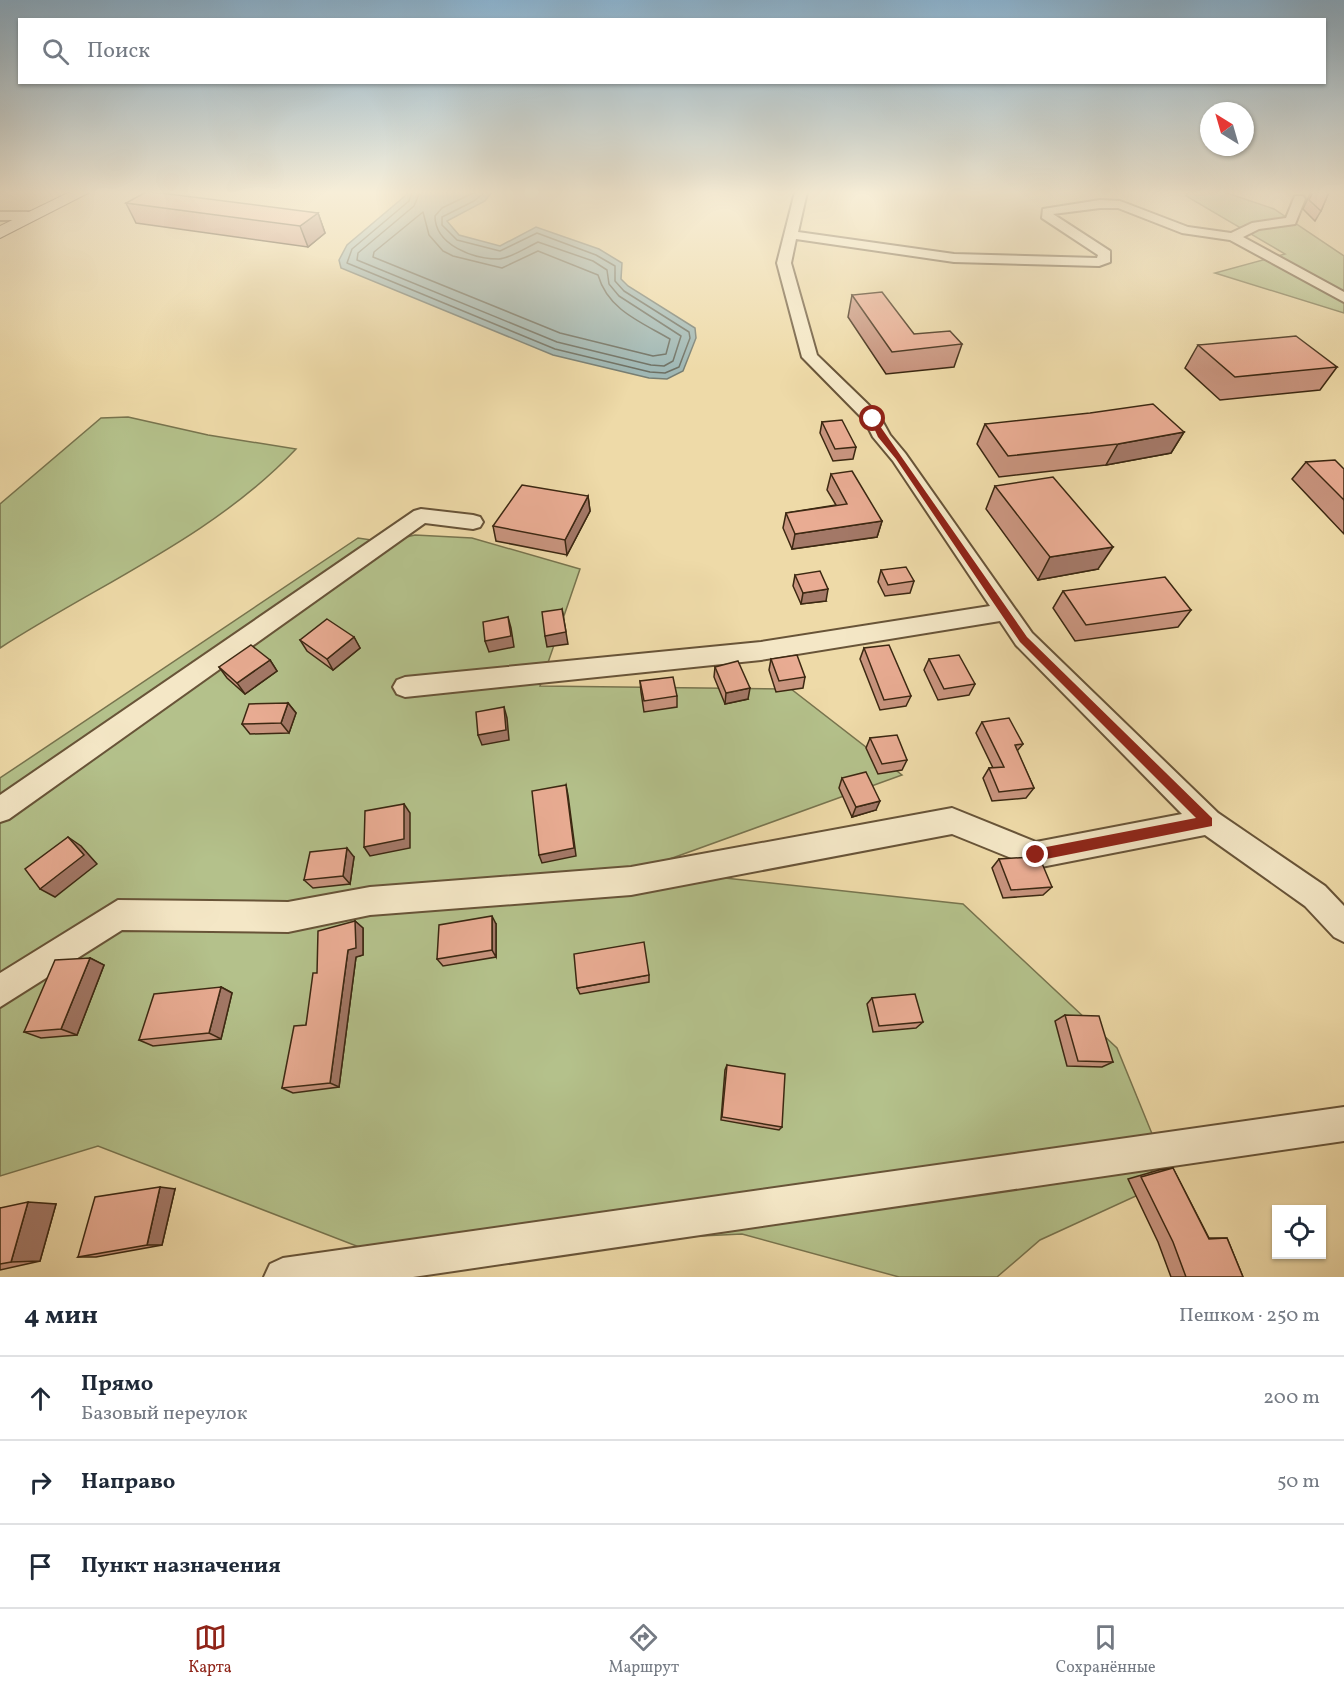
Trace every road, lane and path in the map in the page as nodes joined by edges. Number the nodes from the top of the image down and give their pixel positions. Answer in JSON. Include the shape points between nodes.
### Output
{"nodes":[{"id":1,"x":787,"y":252,"type":"edge"},
{"id":2,"x":909,"y":252,"type":"edge"},
{"id":3,"x":1101,"y":252,"type":"edge"},
{"id":4,"x":1260,"y":252,"type":"edge"},
{"id":5,"x":1344,"y":298,"type":"edge"},
{"id":6,"x":473,"y":522,"type":"dead end"},
{"id":7,"x":1007,"y":612,"type":"junction"},
{"id":8,"x":405,"y":687,"type":"dead end"},
{"id":9,"x":0,"y":810,"type":"edge"},
{"id":10,"x":1208,"y":822,"type":"junction"},
{"id":11,"x":1344,"y":927,"type":"edge"},
{"id":12,"x":0,"y":991,"type":"edge"},
{"id":13,"x":1344,"y":1124,"type":"edge"},
{"id":14,"x":283,"y":1277,"type":"edge"}],
"edges":[{"from":1,"to":7,"type":"street","via":[[784,263],[810,357],[873,419]]},
{"from":2,"to":3,"type":"street","via":[[954,258],[1099,261],[1105,259]]},
{"from":4,"to":5,"type":"street"},
{"from":6,"to":9,"type":"street","via":[[422,516]]},
{"from":7,"to":8,"type":"street","via":[[761,651]]},
{"from":7,"to":10,"type":"street","via":[[1024,639]]},
{"from":10,"to":11,"type":"street","via":[[1315,896]]},
{"from":10,"to":12,"type":"street","via":[[1036,855],[952,821],[632,881],[370,901],[288,917],[118,915]]},
{"from":13,"to":14,"type":"street"}]}
